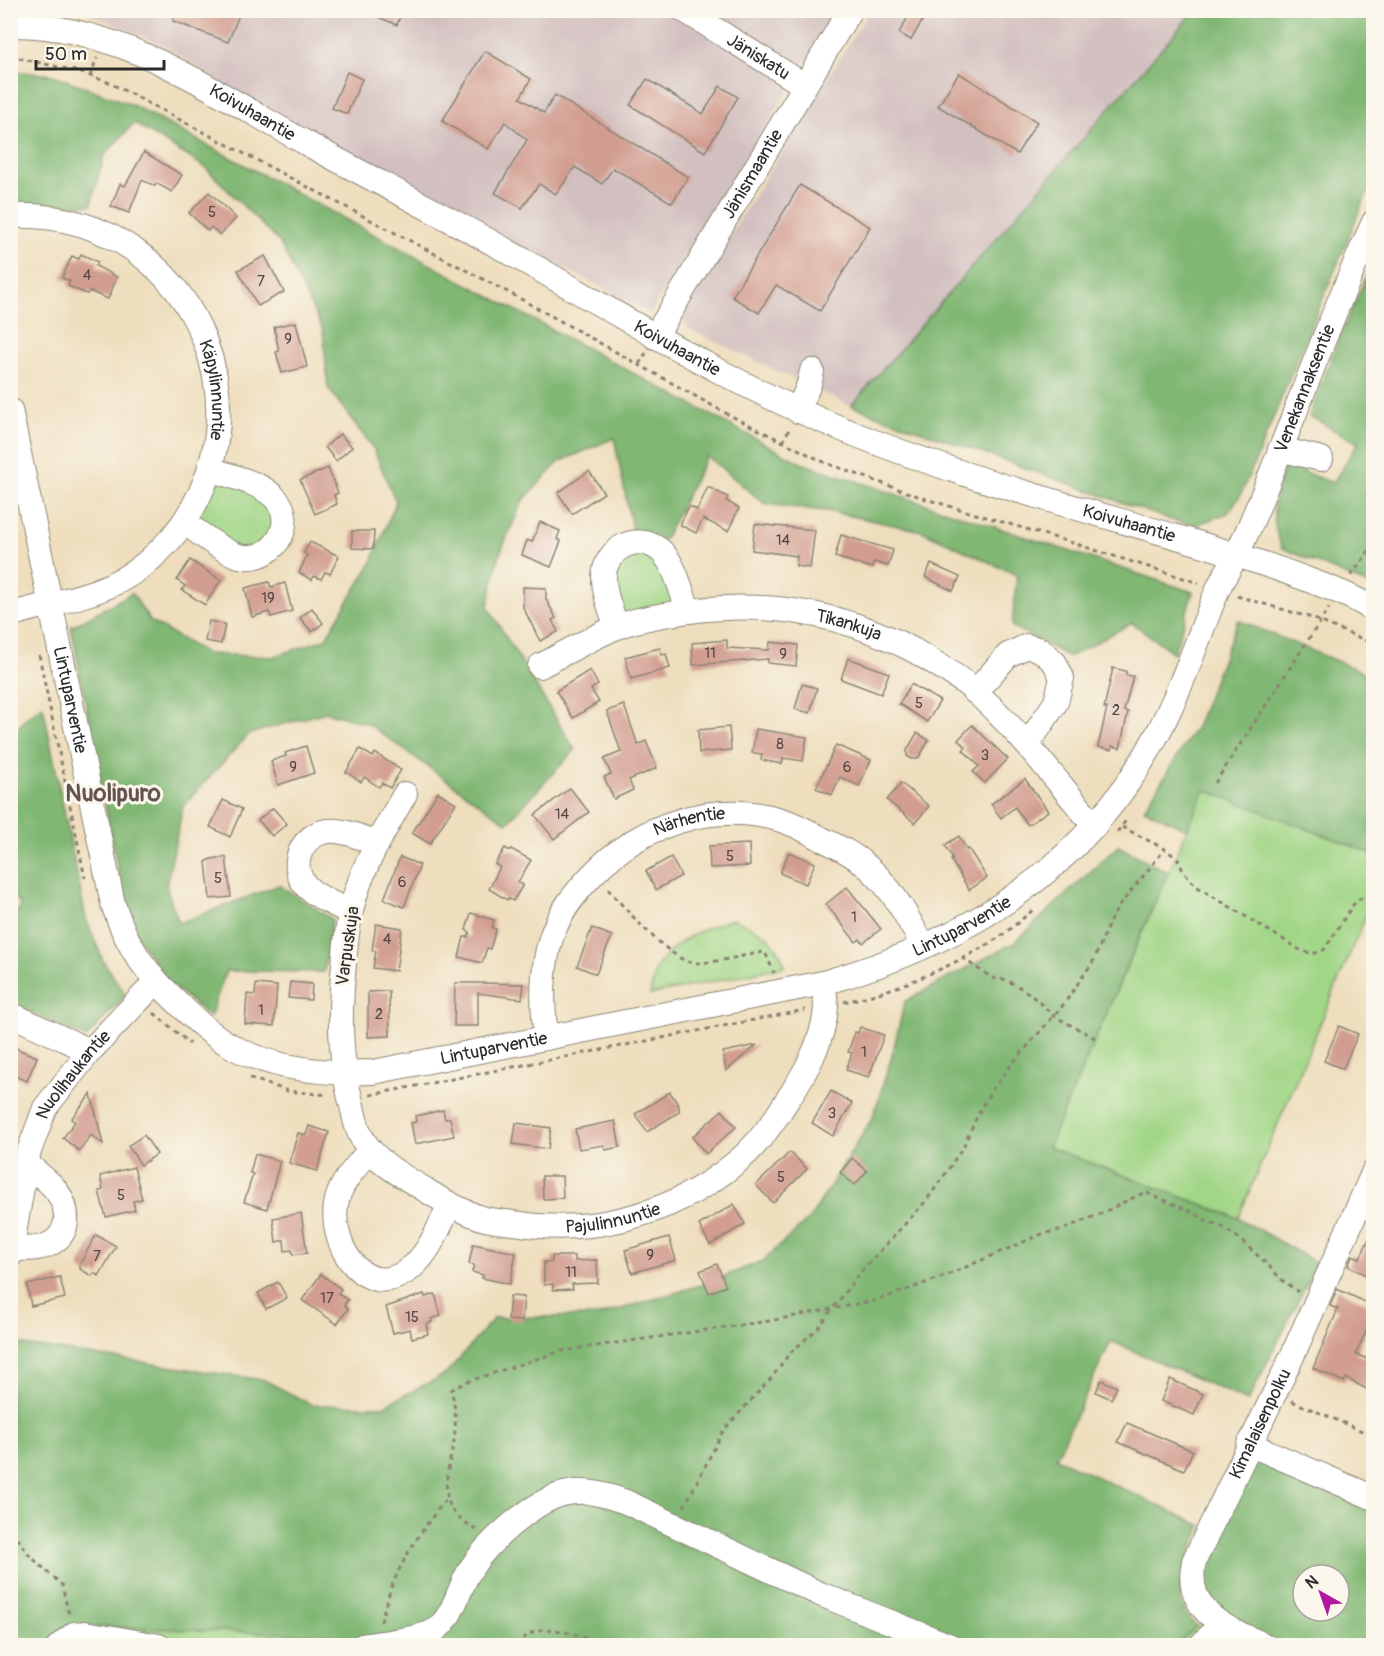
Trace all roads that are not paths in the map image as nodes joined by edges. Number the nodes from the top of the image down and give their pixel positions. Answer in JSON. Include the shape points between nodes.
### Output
{"nodes":[{"id":1,"x":684,"y":10,"type":"edge"},
{"id":2,"x":850,"y":10,"type":"edge"},
{"id":3,"x":26,"y":20,"type":"edge"},
{"id":4,"x":804,"y":86,"type":"junction"},
{"id":5,"x":10,"y":216,"type":"edge"},
{"id":6,"x":1374,"y":222,"type":"edge"},
{"id":7,"x":655,"y":337,"type":"junction"},
{"id":8,"x":812,"y":370,"type":"dead end"},
{"id":9,"x":10,"y":410,"type":"edge"},
{"id":10,"x":798,"y":411,"type":"junction"},
{"id":11,"x":1280,"y":449,"type":"junction"},
{"id":12,"x":1321,"y":459,"type":"dead end"},
{"id":13,"x":210,"y":469,"type":"junction"},
{"id":14,"x":184,"y":522,"type":"junction"},
{"id":15,"x":1236,"y":555,"type":"junction"},
{"id":16,"x":51,"y":604,"type":"junction"},
{"id":17,"x":1374,"y":610,"type":"edge"},
{"id":18,"x":689,"y":611,"type":"junction"},
{"id":19,"x":10,"y":615,"type":"edge"},
{"id":20,"x":617,"y":627,"type":"junction"},
{"id":21,"x":540,"y":666,"type":"dead end"},
{"id":22,"x":975,"y":692,"type":"junction"},
{"id":23,"x":1028,"y":744,"type":"junction"},
{"id":24,"x":405,"y":794,"type":"dead end"},
{"id":25,"x":1095,"y":826,"type":"junction"},
{"id":26,"x":377,"y":844,"type":"junction"},
{"id":27,"x":350,"y":912,"type":"junction"},
{"id":28,"x":923,"y":946,"type":"junction"},
{"id":29,"x":156,"y":982,"type":"junction"},
{"id":30,"x":823,"y":983,"type":"junction"},
{"id":31,"x":10,"y":1014,"type":"edge"},
{"id":32,"x":546,"y":1038,"type":"junction"},
{"id":33,"x":90,"y":1051,"type":"junction"},
{"id":34,"x":344,"y":1074,"type":"junction"},
{"id":35,"x":370,"y":1150,"type":"junction"},
{"id":36,"x":27,"y":1164,"type":"junction"},
{"id":37,"x":1374,"y":1171,"type":"edge"},
{"id":38,"x":450,"y":1204,"type":"junction"},
{"id":39,"x":11,"y":1251,"type":"edge"},
{"id":40,"x":1249,"y":1444,"type":"junction"},
{"id":41,"x":1374,"y":1498,"type":"edge"},
{"id":42,"x":1221,"y":1625,"type":"junction"},
{"id":43,"x":59,"y":1646,"type":"edge"},
{"id":44,"x":159,"y":1646,"type":"edge"},
{"id":45,"x":362,"y":1646,"type":"edge"},
{"id":46,"x":950,"y":1646,"type":"edge"},
{"id":47,"x":1200,"y":1646,"type":"edge"},
{"id":48,"x":1266,"y":1646,"type":"edge"}],
"edges":[{"from":1,"to":4,"type":"street","name":"Jäniskatu"},
{"from":2,"to":4,"type":"street","name":"Jänismaantie"},
{"from":3,"to":7,"type":"street","name":"Koivuhaantie","via":[[99,38],[199,82]]},
{"from":4,"to":7,"type":"street","name":"Jänismaantie"},
{"from":5,"to":13,"type":"street","name":"Käpylinnuntie","via":[[48,217],[97,230],[142,256],[177,292],[203,335],[217,384],[217,435]]},
{"from":6,"to":11,"type":"street","name":"Venekannaksentie","via":[[1323,337]]},
{"from":7,"to":10,"type":"street","name":"Koivuhaantie"},
{"from":8,"to":10,"type":"street"},
{"from":9,"to":16,"type":"street","name":"Lintuparventie"},
{"from":10,"to":15,"type":"street","name":"Koivuhaantie","via":[[897,452],[973,477]]},
{"from":11,"to":12,"type":"street"},
{"from":11,"to":15,"type":"street","name":"Venekannaksentie"},
{"from":13,"to":14,"type":"street","name":"Käpylinnuntie"},
{"from":13,"to":14,"type":"street","via":[[257,486],[278,501],[283,512],[281,536],[264,555],[250,558],[238,556]]},
{"from":14,"to":16,"type":"street","name":"Käpylinnuntie","via":[[144,565],[122,579],[100,591]]},
{"from":15,"to":17,"type":"street","name":"Koivuhaantie","via":[[1340,591]]},
{"from":15,"to":25,"type":"street","name":"Lintuparventie","via":[[1159,731],[1124,790]]},
{"from":16,"to":19,"type":"street","name":"Käpylinnuntie"},
{"from":16,"to":29,"type":"street","name":"Lintuparventie","via":[[112,904],[129,943]]},
{"from":18,"to":20,"type":"street","name":"Tikankuja"},
{"from":18,"to":20,"type":"street","via":[[662,552],[638,541],[616,551],[604,574],[606,599]]},
{"from":18,"to":22,"type":"street","name":"Tikankuja","via":[[746,607],[830,617],[904,646]]},
{"from":20,"to":21,"type":"street","name":"Tikankuja"},
{"from":22,"to":23,"type":"street","name":"Tikankuja"},
{"from":22,"to":23,"type":"street","via":[[1008,655],[1027,646],[1041,650],[1055,663],[1062,678],[1056,702]]},
{"from":23,"to":25,"type":"street","name":"Tikankuja"},
{"from":24,"to":26,"type":"street","name":"Varpuskuja"},
{"from":25,"to":28,"type":"street","name":"Lintuparventie","via":[[1038,880],[1011,899]]},
{"from":26,"to":27,"type":"street","name":"Varpuskuja"},
{"from":26,"to":27,"type":"street","via":[[326,831],[308,839],[299,851],[297,868],[306,886]]},
{"from":27,"to":34,"type":"street","name":"Varpuskuja","via":[[340,1002]]},
{"from":28,"to":30,"type":"street","name":"Lintuparventie","via":[[872,969]]},
{"from":28,"to":32,"type":"street","name":"Närhentie","via":[[893,894],[852,855],[781,820],[751,814],[696,815],[628,844],[606,860],[564,909],[544,969]]},
{"from":29,"to":33,"type":"street","name":"Nuolihaukantie"},
{"from":29,"to":34,"type":"street","name":"Lintuparventie","via":[[202,1025],[235,1048],[275,1063]]},
{"from":30,"to":32,"type":"street","name":"Lintuparventie"},
{"from":30,"to":38,"type":"street","name":"Pajulinnuntie","via":[[826,1006],[822,1031],[790,1097],[749,1151],[698,1188],[665,1206],[593,1226],[557,1228],[485,1219]]},
{"from":31,"to":33,"type":"street"},
{"from":32,"to":34,"type":"street","name":"Lintuparventie","via":[[373,1072]]},
{"from":33,"to":36,"type":"street","name":"Nuolihaukantie","via":[[45,1108]]},
{"from":34,"to":35,"type":"street","name":"Pajulinnuntie","via":[[359,1132]]},
{"from":35,"to":38,"type":"street","name":"Pajulinnuntie","via":[[402,1176]]},
{"from":35,"to":38,"type":"street","via":[[350,1174],[337,1202],[336,1217],[340,1241],[352,1264],[362,1273],[385,1280],[407,1272],[430,1244]]},
{"from":36,"to":39,"type":"street","name":"Nuolihaukantie"},
{"from":36,"to":39,"type":"street","via":[[54,1188],[68,1218],[49,1244]]},
{"from":37,"to":40,"type":"street","name":"Kimalaisenpolku"},
{"from":40,"to":41,"type":"street"},
{"from":40,"to":42,"type":"street","name":"Kimalaisenpolku","via":[[1205,1534],[1191,1573],[1198,1602]]},
{"from":42,"to":47,"type":"street"},
{"from":42,"to":48,"type":"street","name":"Kimalaisenpolku"},
{"from":43,"to":44,"type":"street","via":[[74,1634],[85,1633]]},
{"from":45,"to":46,"type":"street","via":[[433,1632],[456,1604],[471,1569],[489,1545],[519,1519],[563,1494],[601,1493],[820,1594]]}]}
